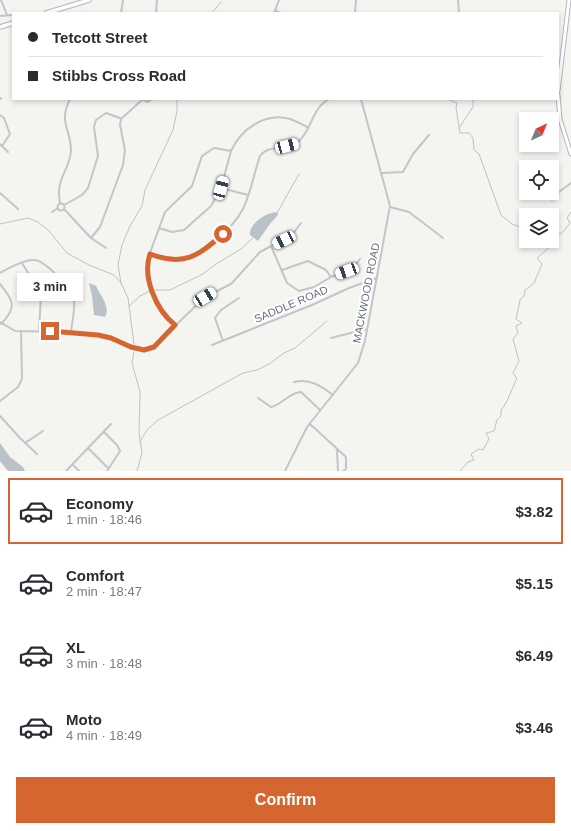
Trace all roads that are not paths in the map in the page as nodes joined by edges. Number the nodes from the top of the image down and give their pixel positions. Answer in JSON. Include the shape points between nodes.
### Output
{"nodes":[{"id":1,"x":1,"y":0,"type":"edge"},
{"id":2,"x":89,"y":0,"type":"edge"},
{"id":3,"x":123,"y":0,"type":"edge"},
{"id":4,"x":157,"y":0,"type":"edge"},
{"id":5,"x":279,"y":0,"type":"edge"},
{"id":6,"x":356,"y":0,"type":"edge"},
{"id":7,"x":458,"y":0,"type":"edge"},
{"id":8,"x":569,"y":0,"type":"edge"},
{"id":9,"x":49,"y":12,"type":"edge"},
{"id":10,"x":121,"y":12,"type":"edge"},
{"id":11,"x":156,"y":12,"type":"edge"},
{"id":12,"x":275,"y":12,"type":"edge"},
{"id":13,"x":355,"y":12,"type":"edge"},
{"id":14,"x":459,"y":12,"type":"edge"},
{"id":15,"x":0,"y":16,"type":"edge"},
{"id":16,"x":7,"y":16,"type":"junction"},
{"id":17,"x":12,"y":16,"type":"edge"},
{"id":18,"x":12,"y":23,"type":"edge"},
{"id":19,"x":0,"y":27,"type":"edge"},
{"id":20,"x":559,"y":83,"type":"edge"},
{"id":21,"x":70,"y":100,"type":"edge"},
{"id":22,"x":141,"y":100,"type":"edge"},
{"id":23,"x":328,"y":100,"type":"edge"},
{"id":24,"x":361,"y":100,"type":"edge"},
{"id":25,"x":558,"y":100,"type":"edge"},
{"id":26,"x":0,"y":115,"type":"edge"},
{"id":27,"x":121,"y":119,"type":"junction"},
{"id":28,"x":307,"y":127,"type":"junction"},
{"id":29,"x":430,"y":135,"type":"dead end"},
{"id":30,"x":1,"y":145,"type":"edge"},
{"id":31,"x":231,"y":151,"type":"junction"},
{"id":32,"x":8,"y":152,"type":"dead end"},
{"id":33,"x":571,"y":154,"type":"edge"},
{"id":34,"x":382,"y":173,"type":"junction"},
{"id":35,"x":571,"y":182,"type":"edge"},
{"id":36,"x":221,"y":188,"type":"junction"},
{"id":37,"x":559,"y":192,"type":"edge"},
{"id":38,"x":0,"y":194,"type":"edge"},
{"id":39,"x":248,"y":195,"type":"junction"},
{"id":40,"x":60,"y":203,"type":"junction"},
{"id":41,"x":64,"y":205,"type":"junction"},
{"id":42,"x":390,"y":207,"type":"junction"},
{"id":43,"x":58,"y":208,"type":"junction"},
{"id":44,"x":64,"y":209,"type":"junction"},
{"id":45,"x":18,"y":210,"type":"dead end"},
{"id":46,"x":52,"y":212,"type":"dead end"},
{"id":47,"x":301,"y":223,"type":"dead end"},
{"id":48,"x":159,"y":228,"type":"junction"},
{"id":49,"x":91,"y":238,"type":"junction"},
{"id":50,"x":443,"y":238,"type":"dead end"},
{"id":51,"x":271,"y":246,"type":"junction"},
{"id":52,"x":106,"y":248,"type":"dead end"},
{"id":53,"x":150,"y":254,"type":"junction"},
{"id":54,"x":360,"y":259,"type":"dead end"},
{"id":55,"x":22,"y":263,"type":"junction"},
{"id":56,"x":282,"y":270,"type":"junction"},
{"id":57,"x":0,"y":273,"type":"edge"},
{"id":58,"x":331,"y":277,"type":"junction"},
{"id":59,"x":377,"y":278,"type":"junction"},
{"id":60,"x":0,"y":284,"type":"edge"},
{"id":61,"x":239,"y":298,"type":"dead end"},
{"id":62,"x":1,"y":323,"type":"edge"},
{"id":63,"x":175,"y":325,"type":"junction"},
{"id":64,"x":367,"y":329,"type":"junction"},
{"id":65,"x":21,"y":331,"type":"junction"},
{"id":66,"x":39,"y":331,"type":"junction"},
{"id":67,"x":71,"y":332,"type":"junction"},
{"id":68,"x":331,"y":338,"type":"dead end"},
{"id":69,"x":223,"y":341,"type":"junction"},
{"id":70,"x":212,"y":345,"type":"dead end"},
{"id":71,"x":294,"y":382,"type":"dead end"},
{"id":72,"x":333,"y":394,"type":"junction"},
{"id":73,"x":258,"y":398,"type":"dead end"},
{"id":74,"x":0,"y":402,"type":"edge"},
{"id":75,"x":320,"y":410,"type":"junction"},
{"id":76,"x":0,"y":416,"type":"edge"},
{"id":77,"x":111,"y":424,"type":"dead end"},
{"id":78,"x":310,"y":424,"type":"junction"},
{"id":79,"x":43,"y":431,"type":"dead end"},
{"id":80,"x":104,"y":432,"type":"junction"},
{"id":81,"x":25,"y":443,"type":"junction"},
{"id":82,"x":88,"y":448,"type":"junction"},
{"id":83,"x":337,"y":449,"type":"junction"},
{"id":84,"x":37,"y":454,"type":"dead end"},
{"id":85,"x":73,"y":465,"type":"junction"},
{"id":86,"x":108,"y":468,"type":"junction"},
{"id":87,"x":66,"y":471,"type":"edge"},
{"id":88,"x":79,"y":471,"type":"edge"},
{"id":89,"x":107,"y":471,"type":"edge"},
{"id":90,"x":285,"y":471,"type":"edge"},
{"id":91,"x":338,"y":471,"type":"edge"},
{"id":92,"x":343,"y":471,"type":"edge"}],
"edges":[{"from":1,"to":16,"type":"street"},
{"from":2,"to":9,"type":"main road"},
{"from":3,"to":10,"type":"street"},
{"from":4,"to":11,"type":"street"},
{"from":5,"to":12,"type":"street"},
{"from":6,"to":13,"type":"street"},
{"from":7,"to":14,"type":"street"},
{"from":8,"to":20,"type":"street"},
{"from":15,"to":16,"type":"street"},
{"from":16,"to":17,"type":"street"},
{"from":18,"to":19,"type":"main road"},
{"from":21,"to":40,"type":"street","via":[[64,119],[70,142],[70,154],[58,188]]},
{"from":22,"to":27,"type":"street"},
{"from":23,"to":28,"type":"street","via":[[318,109]]},
{"from":24,"to":34,"type":"street","name":"MACKWOOD ROAD"},
{"from":25,"to":33,"type":"street","via":[[560,119]]},
{"from":26,"to":30,"type":"street","via":[[4,118],[10,134]]},
{"from":27,"to":41,"type":"street","via":[[106,113],[96,120],[94,127],[98,156],[88,188]]},
{"from":27,"to":49,"type":"street","via":[[125,150],[123,165],[100,227]]},
{"from":28,"to":31,"type":"street","via":[[287,118],[261,121],[243,132]]},
{"from":28,"to":39,"type":"street","via":[[301,139],[295,144],[270,148],[262,153]]},
{"from":29,"to":34,"type":"street","via":[[413,154],[403,172]]},
{"from":30,"to":32,"type":"street"},
{"from":31,"to":36,"type":"street"},
{"from":31,"to":48,"type":"street","via":[[218,148],[204,153],[192,186],[168,208]]},
{"from":34,"to":42,"type":"street","name":"MACKWOOD ROAD"},
{"from":35,"to":37,"type":"street"},
{"from":36,"to":39,"type":"street"},
{"from":36,"to":48,"type":"street","via":[[211,206],[184,230],[172,232]]},
{"from":38,"to":45,"type":"street"},
{"from":39,"to":53,"type":"street","via":[[235,222],[198,255],[167,260]]},
{"from":40,"to":41,"type":"street"},
{"from":40,"to":43,"type":"street"},
{"from":41,"to":44,"type":"street"},
{"from":42,"to":50,"type":"street","via":[[409,212]]},
{"from":42,"to":59,"type":"street","name":"MACKWOOD ROAD"},
{"from":43,"to":44,"type":"street"},
{"from":43,"to":46,"type":"street"},
{"from":44,"to":49,"type":"street"},
{"from":47,"to":51,"type":"street","via":[[292,235]]},
{"from":48,"to":53,"type":"street"},
{"from":49,"to":52,"type":"street"},
{"from":51,"to":56,"type":"street"},
{"from":51,"to":63,"type":"street","via":[[260,252],[231,284],[205,297]]},
{"from":53,"to":63,"type":"street","via":[[146,270],[156,301],[161,312]]},
{"from":54,"to":58,"type":"street","via":[[352,269]]},
{"from":55,"to":57,"type":"street"},
{"from":55,"to":66,"type":"street","via":[[41,294]]},
{"from":55,"to":67,"type":"street","via":[[39,260],[58,276],[68,289],[74,299]]},
{"from":56,"to":58,"type":"street","via":[[308,261],[326,270]]},
{"from":56,"to":58,"type":"street","via":[[287,283],[299,290],[314,287]]},
{"from":59,"to":64,"type":"street","name":"MACKWOOD ROAD"},
{"from":59,"to":69,"type":"street","name":"SADDLE ROAD"},
{"from":60,"to":62,"type":"street","via":[[13,303],[11,312]]},
{"from":61,"to":69,"type":"street","via":[[215,318]]},
{"from":62,"to":65,"type":"street","via":[[9,329]]},
{"from":63,"to":67,"type":"street","via":[[154,347],[144,350],[108,337]]},
{"from":64,"to":68,"type":"street"},
{"from":64,"to":72,"type":"street","name":"MACKWOOD ROAD","via":[[358,363]]},
{"from":65,"to":66,"type":"street"},
{"from":65,"to":74,"type":"street","via":[[22,380],[18,387]]},
{"from":66,"to":67,"type":"street"},
{"from":69,"to":70,"type":"street","name":"SADDLE ROAD"},
{"from":71,"to":72,"type":"street","via":[[312,382]]},
{"from":72,"to":75,"type":"street","name":"MACKWOOD ROAD"},
{"from":73,"to":75,"type":"street","via":[[272,407],[301,392]]},
{"from":75,"to":78,"type":"street","name":"MACKWOOD ROAD"},
{"from":76,"to":81,"type":"street"},
{"from":77,"to":80,"type":"street"},
{"from":78,"to":83,"type":"street"},
{"from":78,"to":90,"type":"street","name":"MACKWOOD ROAD"},
{"from":79,"to":81,"type":"street"},
{"from":80,"to":82,"type":"street"},
{"from":80,"to":86,"type":"street","via":[[119,448],[119,453]]},
{"from":81,"to":84,"type":"street"},
{"from":82,"to":85,"type":"street"},
{"from":82,"to":86,"type":"street"},
{"from":83,"to":91,"type":"street"},
{"from":83,"to":92,"type":"street","via":[[346,458],[346,469]]},
{"from":85,"to":87,"type":"street"},
{"from":85,"to":88,"type":"street"},
{"from":86,"to":89,"type":"street"}]}
